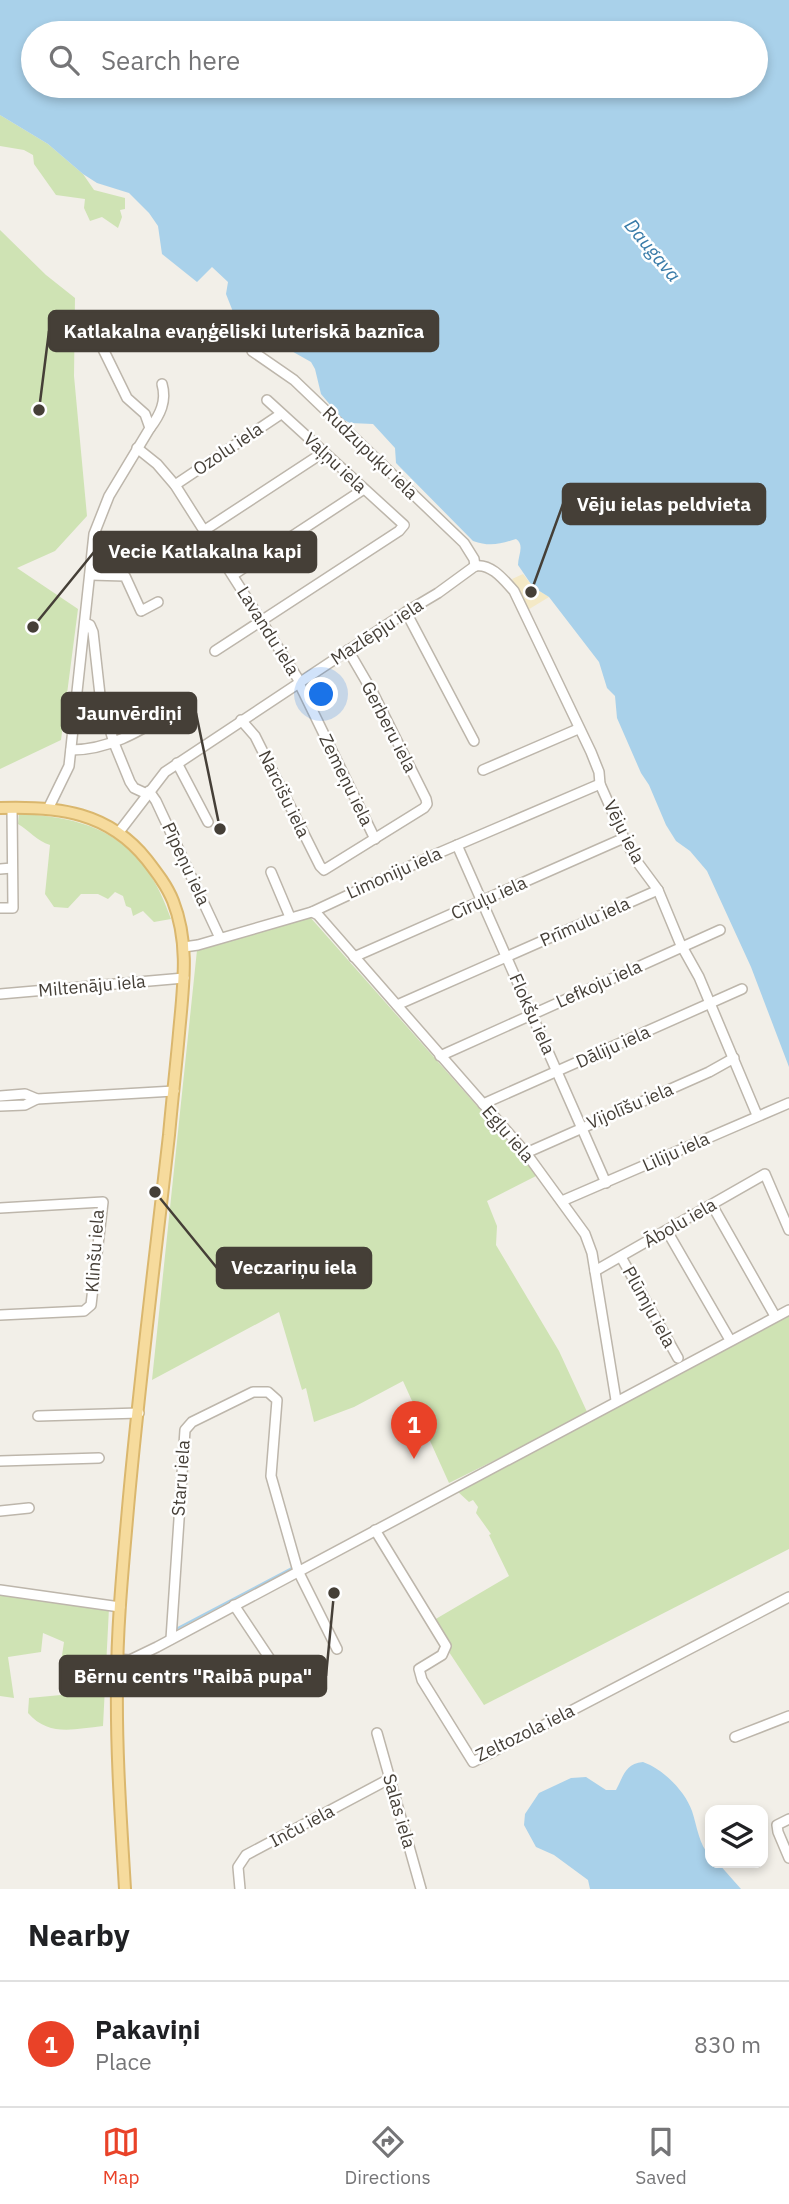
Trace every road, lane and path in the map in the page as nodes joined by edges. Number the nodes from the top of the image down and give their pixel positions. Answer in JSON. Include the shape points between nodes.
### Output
{"nodes":[{"id":1,"x":103,"y":349,"type":"dead end"},
{"id":2,"x":252,"y":351,"type":"dead end"},
{"id":3,"x":162,"y":384,"type":"dead end"},
{"id":4,"x":267,"y":400,"type":"dead end"},
{"id":5,"x":281,"y":414,"type":"junction"},
{"id":6,"x":150,"y":428,"type":"junction"},
{"id":7,"x":137,"y":448,"type":"junction"},
{"id":8,"x":324,"y":452,"type":"junction"},
{"id":9,"x":175,"y":485,"type":"junction"},
{"id":10,"x":364,"y":489,"type":"junction"},
{"id":11,"x":205,"y":530,"type":"junction"},
{"id":12,"x":475,"y":565,"type":"junction"},
{"id":13,"x":90,"y":575,"type":"junction"},
{"id":14,"x":233,"y":575,"type":"junction"},
{"id":15,"x":158,"y":602,"type":"dead end"},
{"id":16,"x":406,"y":612,"type":"junction"},
{"id":17,"x":261,"y":620,"type":"junction"},
{"id":18,"x":85,"y":622,"type":"junction"},
{"id":19,"x":348,"y":650,"type":"junction"},
{"id":20,"x":215,"y":651,"type":"dead end"},
{"id":21,"x":299,"y":682,"type":"junction"},
{"id":22,"x":168,"y":713,"type":"dead end"},
{"id":23,"x":241,"y":720,"type":"junction"},
{"id":24,"x":578,"y":729,"type":"junction"},
{"id":25,"x":474,"y":741,"type":"dead end"},
{"id":26,"x":114,"y":743,"type":"junction"},
{"id":27,"x":71,"y":750,"type":"junction"},
{"id":28,"x":177,"y":763,"type":"junction"},
{"id":29,"x":483,"y":771,"type":"dead end"},
{"id":30,"x":600,"y":784,"type":"junction"},
{"id":31,"x":148,"y":792,"type":"junction"},
{"id":32,"x":6,"y":808,"type":"edge"},
{"id":33,"x":48,"y":809,"type":"junction"},
{"id":34,"x":208,"y":822,"type":"dead end"},
{"id":35,"x":119,"y":832,"type":"junction"},
{"id":36,"x":624,"y":838,"type":"junction"},
{"id":37,"x":375,"y":839,"type":"junction"},
{"id":38,"x":457,"y":845,"type":"junction"},
{"id":39,"x":12,"y":868,"type":"junction"},
{"id":40,"x":0,"y":869,"type":"edge"},
{"id":41,"x":271,"y":872,"type":"dead end"},
{"id":42,"x":658,"y":890,"type":"junction"},
{"id":43,"x":482,"y":901,"type":"junction"},
{"id":44,"x":0,"y":908,"type":"edge"},
{"id":45,"x":312,"y":912,"type":"junction"},
{"id":46,"x":290,"y":917,"type":"junction"},
{"id":47,"x":719,"y":930,"type":"dead end"},
{"id":48,"x":220,"y":938,"type":"junction"},
{"id":49,"x":682,"y":946,"type":"junction"},
{"id":50,"x":184,"y":947,"type":"junction"},
{"id":51,"x":354,"y":957,"type":"junction"},
{"id":52,"x":507,"y":957,"type":"junction"},
{"id":53,"x":184,"y":978,"type":"junction"},
{"id":54,"x":742,"y":989,"type":"dead end"},
{"id":55,"x":0,"y":993,"type":"edge"},
{"id":56,"x":710,"y":1003,"type":"junction"},
{"id":57,"x":397,"y":1005,"type":"junction"},
{"id":58,"x":532,"y":1014,"type":"junction"},
{"id":59,"x":440,"y":1056,"type":"junction"},
{"id":60,"x":734,"y":1058,"type":"junction"},
{"id":61,"x":557,"y":1072,"type":"junction"},
{"id":62,"x":174,"y":1091,"type":"junction"},
{"id":63,"x":0,"y":1096,"type":"edge"},
{"id":64,"x":37,"y":1099,"type":"junction"},
{"id":65,"x":789,"y":1103,"type":"edge"},
{"id":66,"x":483,"y":1104,"type":"junction"},
{"id":67,"x":0,"y":1106,"type":"edge"},
{"id":68,"x":757,"y":1115,"type":"junction"},
{"id":69,"x":581,"y":1127,"type":"junction"},
{"id":70,"x":526,"y":1153,"type":"junction"},
{"id":71,"x":606,"y":1183,"type":"junction"},
{"id":72,"x":562,"y":1201,"type":"junction"},
{"id":73,"x":712,"y":1205,"type":"junction"},
{"id":74,"x":0,"y":1208,"type":"edge"},
{"id":75,"x":789,"y":1230,"type":"edge"},
{"id":76,"x":667,"y":1231,"type":"junction"},
{"id":77,"x":621,"y":1257,"type":"junction"},
{"id":78,"x":595,"y":1271,"type":"junction"},
{"id":79,"x":789,"y":1310,"type":"edge"},
{"id":80,"x":0,"y":1315,"type":"edge"},
{"id":81,"x":775,"y":1316,"type":"junction"},
{"id":82,"x":730,"y":1340,"type":"junction"},
{"id":83,"x":678,"y":1358,"type":"dead end"},
{"id":84,"x":616,"y":1401,"type":"junction"},
{"id":85,"x":138,"y":1413,"type":"junction"},
{"id":86,"x":38,"y":1416,"type":"dead end"},
{"id":87,"x":99,"y":1458,"type":"dead end"},
{"id":88,"x":0,"y":1461,"type":"edge"},
{"id":89,"x":29,"y":1508,"type":"dead end"},
{"id":90,"x":0,"y":1511,"type":"edge"},
{"id":91,"x":375,"y":1530,"type":"junction"},
{"id":92,"x":298,"y":1571,"type":"junction"},
{"id":93,"x":0,"y":1589,"type":"edge"},
{"id":94,"x":789,"y":1597,"type":"edge"},
{"id":95,"x":234,"y":1605,"type":"junction"},
{"id":96,"x":120,"y":1607,"type":"junction"},
{"id":97,"x":171,"y":1639,"type":"junction"},
{"id":98,"x":337,"y":1649,"type":"dead end"},
{"id":99,"x":117,"y":1659,"type":"junction"},
{"id":100,"x":290,"y":1689,"type":"dead end"},
{"id":101,"x":789,"y":1716,"type":"edge"},
{"id":102,"x":377,"y":1733,"type":"dead end"},
{"id":103,"x":735,"y":1737,"type":"dead end"},
{"id":104,"x":389,"y":1779,"type":"junction"},
{"id":105,"x":789,"y":1819,"type":"edge"},
{"id":106,"x":789,"y":1858,"type":"edge"},
{"id":107,"x":125,"y":1889,"type":"edge"},
{"id":108,"x":240,"y":1889,"type":"edge"},
{"id":109,"x":420,"y":1889,"type":"edge"}],
"edges":[{"from":1,"to":6,"type":"street","via":[[127,398],[145,414]]},
{"from":2,"to":12,"type":"street","name":"Rudzupuķu iela","via":[[294,380],[464,543]]},
{"from":3,"to":6,"type":"street","via":[[162,410]]},
{"from":4,"to":5,"type":"street","name":"Vaļņu iela"},
{"from":5,"to":8,"type":"street","name":"Vaļņu iela"},
{"from":5,"to":9,"type":"street","name":"Ozolu iela"},
{"from":6,"to":7,"type":"street"},
{"from":7,"to":9,"type":"street","name":"Lavandu iela"},
{"from":7,"to":13,"type":"street","via":[[100,514],[90,552]]},
{"from":8,"to":10,"type":"street","name":"Vaļņu iela"},
{"from":8,"to":11,"type":"street"},
{"from":9,"to":11,"type":"street","name":"Lavandu iela"},
{"from":10,"to":14,"type":"street"},
{"from":10,"to":17,"type":"street","name":"Vaļņu iela","via":[[404,526]]},
{"from":11,"to":14,"type":"street","name":"Lavandu iela"},
{"from":12,"to":16,"type":"street","name":"Mazlēpju iela"},
{"from":12,"to":24,"type":"street","name":"Vēju iela","via":[[503,578],[514,591]]},
{"from":13,"to":15,"type":"street","via":[[125,576],[141,611]]},
{"from":13,"to":18,"type":"street"},
{"from":14,"to":17,"type":"street","name":"Lavandu iela"},
{"from":16,"to":19,"type":"street","name":"Mazlēpju iela"},
{"from":16,"to":25,"type":"street"},
{"from":17,"to":20,"type":"street"},
{"from":17,"to":21,"type":"street","name":"Lavandu iela"},
{"from":18,"to":26,"type":"street","name":"Pīpeņu iela","via":[[93,632],[100,695]]},
{"from":18,"to":27,"type":"street"},
{"from":19,"to":21,"type":"street","name":"Mazlēpju iela"},
{"from":19,"to":37,"type":"street","name":"Gerberu iela","via":[[427,804]]},
{"from":21,"to":23,"type":"street","name":"Mazlēpju iela"},
{"from":21,"to":37,"type":"street","name":"Zemeņu iela"},
{"from":22,"to":26,"type":"street"},
{"from":23,"to":28,"type":"street","name":"Mazlēpju iela"},
{"from":23,"to":37,"type":"street","name":"Narcišu iela","via":[[255,736],[324,870]]},
{"from":24,"to":29,"type":"street"},
{"from":24,"to":30,"type":"street","name":"Vēju iela","via":[[599,772]]},
{"from":26,"to":27,"type":"street"},
{"from":26,"to":31,"type":"street","name":"Pīpeņu iela","via":[[134,788]]},
{"from":27,"to":33,"type":"street","via":[[66,774]]},
{"from":28,"to":31,"type":"street","name":"Mazlēpju iela"},
{"from":28,"to":34,"type":"street"},
{"from":30,"to":36,"type":"street","name":"Vēju iela"},
{"from":30,"to":38,"type":"street","name":"Limoniju iela"},
{"from":31,"to":35,"type":"street","name":"Mazlēpju iela"},
{"from":31,"to":48,"type":"street","name":"Pīpeņu iela"},
{"from":32,"to":33,"type":"main road"},
{"from":32,"to":39,"type":"street"},
{"from":33,"to":35,"type":"main road","via":[[85,816]]},
{"from":35,"to":50,"type":"main road","via":[[165,886]]},
{"from":36,"to":42,"type":"street","name":"Vēju iela"},
{"from":36,"to":43,"type":"street","name":"Cīruļu iela"},
{"from":38,"to":43,"type":"street","name":"Flokšu iela"},
{"from":38,"to":45,"type":"street","name":"Limoniju iela"},
{"from":39,"to":40,"type":"street"},
{"from":39,"to":44,"type":"street","via":[[13,908]]},
{"from":41,"to":46,"type":"street"},
{"from":42,"to":49,"type":"street","name":"Vēju iela"},
{"from":42,"to":52,"type":"street","name":"Prīmulu iela"},
{"from":43,"to":51,"type":"street","name":"Cīruļu iela"},
{"from":43,"to":52,"type":"street","name":"Flokšu iela"},
{"from":45,"to":46,"type":"street","name":"Limoniju iela"},
{"from":45,"to":51,"type":"street","name":"Egļu iela"},
{"from":46,"to":48,"type":"street","name":"Limoniju iela"},
{"from":47,"to":49,"type":"street","name":"Lefkoju iela"},
{"from":48,"to":50,"type":"street","name":"Limoniju iela"},
{"from":49,"to":56,"type":"street","name":"Vēju iela"},
{"from":49,"to":58,"type":"street","name":"Lefkoju iela"},
{"from":50,"to":53,"type":"main road"},
{"from":51,"to":57,"type":"street","name":"Egļu iela"},
{"from":52,"to":57,"type":"street","name":"Prīmulu iela"},
{"from":52,"to":58,"type":"street","name":"Flokšu iela"},
{"from":53,"to":55,"type":"street","name":"Miltenāju iela"},
{"from":53,"to":62,"type":"main road"},
{"from":54,"to":56,"type":"street","name":"Dāliju iela"},
{"from":56,"to":60,"type":"street","name":"Vēju iela"},
{"from":56,"to":61,"type":"street","name":"Dāliju iela"},
{"from":57,"to":59,"type":"street","name":"Egļu iela"},
{"from":58,"to":59,"type":"street","name":"Lefkoju iela"},
{"from":58,"to":61,"type":"street","name":"Flokšu iela"},
{"from":59,"to":66,"type":"street","name":"Egļu iela"},
{"from":60,"to":68,"type":"street","name":"Vēju iela"},
{"from":60,"to":69,"type":"street","name":"Vijolīšu iela"},
{"from":61,"to":66,"type":"street","name":"Dāliju iela"},
{"from":61,"to":69,"type":"street","name":"Flokšu iela"},
{"from":62,"to":64,"type":"street"},
{"from":62,"to":85,"type":"main road"},
{"from":63,"to":64,"type":"street","via":[[25,1094]]},
{"from":64,"to":67,"type":"street"},
{"from":65,"to":68,"type":"street","name":"Liliju iela"},
{"from":66,"to":70,"type":"street","name":"Egļu iela"},
{"from":68,"to":71,"type":"street","name":"Liliju iela"},
{"from":69,"to":70,"type":"street","name":"Vijolīšu iela"},
{"from":69,"to":71,"type":"street","name":"Flokšu iela"},
{"from":70,"to":72,"type":"street","name":"Egļu iela"},
{"from":71,"to":72,"type":"street","name":"Liliju iela"},
{"from":72,"to":78,"type":"street","name":"Egļu iela","via":[[589,1241]]},
{"from":73,"to":75,"type":"street","name":"Ābolu iela","via":[[765,1174]]},
{"from":73,"to":76,"type":"street","name":"Ābolu iela"},
{"from":73,"to":81,"type":"street"},
{"from":74,"to":80,"type":"street","name":"Klinšu iela","via":[[103,1202],[89,1308]]},
{"from":76,"to":77,"type":"street","name":"Ābolu iela"},
{"from":76,"to":82,"type":"street"},
{"from":77,"to":78,"type":"street","name":"Ābolu iela"},
{"from":77,"to":83,"type":"street","name":"Plūmju iela"},
{"from":78,"to":84,"type":"street","name":"Egļu iela"},
{"from":79,"to":81,"type":"street"},
{"from":81,"to":82,"type":"street"},
{"from":82,"to":84,"type":"street"},
{"from":84,"to":91,"type":"street"},
{"from":85,"to":86,"type":"street"},
{"from":85,"to":96,"type":"main road"},
{"from":87,"to":88,"type":"street"},
{"from":89,"to":90,"type":"street"},
{"from":91,"to":92,"type":"street"},
{"from":91,"to":94,"type":"street","name":"Zeltozola iela","via":[[446,1646],[443,1655],[419,1669],[472,1762]]},
{"from":92,"to":95,"type":"street"},
{"from":92,"to":97,"type":"street","name":"Staru iela","via":[[271,1476],[277,1400],[268,1392],[253,1392],[192,1422],[185,1430]]},
{"from":92,"to":98,"type":"street"},
{"from":93,"to":96,"type":"street"},
{"from":95,"to":97,"type":"street"},
{"from":95,"to":100,"type":"street"},
{"from":96,"to":99,"type":"main road"},
{"from":97,"to":99,"type":"street","via":[[130,1660]]},
{"from":99,"to":107,"type":"main road"},
{"from":101,"to":103,"type":"street"},
{"from":102,"to":104,"type":"street","name":"Salas iela"},
{"from":104,"to":108,"type":"street","name":"Inču iela","via":[[246,1855],[239,1867]]},
{"from":104,"to":109,"type":"street","name":"Salas iela"},
{"from":105,"to":106,"type":"street","via":[[777,1825]]}]}
